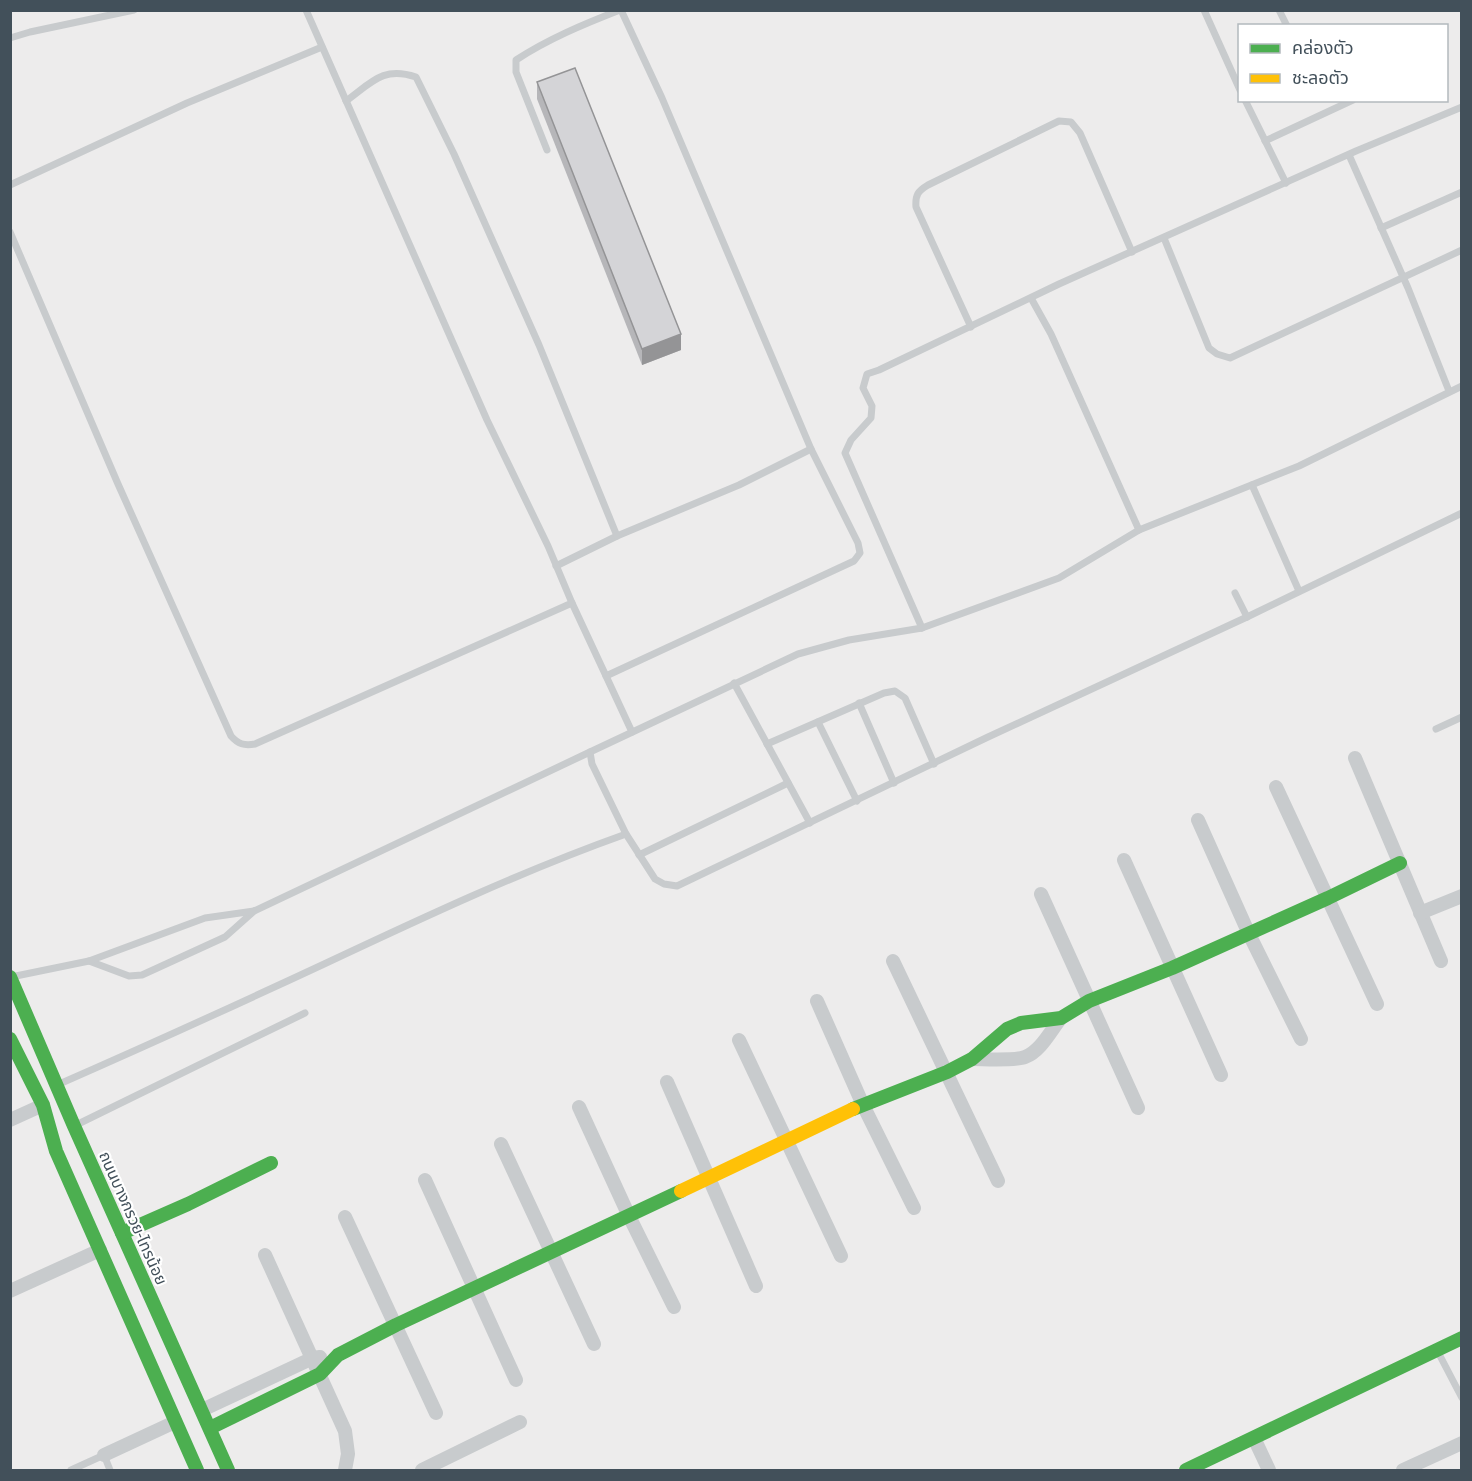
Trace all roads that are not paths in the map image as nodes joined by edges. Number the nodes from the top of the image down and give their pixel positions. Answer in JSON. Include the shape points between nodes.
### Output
{"nodes":[{"id":1,"x":134,"y":10,"type":"edge"},
{"id":2,"x":306,"y":10,"type":"edge"},
{"id":3,"x":620,"y":10,"type":"edge"},
{"id":4,"x":1204,"y":10,"type":"edge"},
{"id":5,"x":1279,"y":10,"type":"edge"},
{"id":6,"x":1286,"y":24,"type":"edge"},
{"id":7,"x":10,"y":38,"type":"edge"},
{"id":8,"x":322,"y":47,"type":"junction"},
{"id":9,"x":1238,"y":88,"type":"edge"},
{"id":10,"x":346,"y":101,"type":"junction"},
{"id":11,"x":1246,"y":102,"type":"edge"},
{"id":12,"x":1349,"y":102,"type":"edge"},
{"id":13,"x":1461,"y":107,"type":"edge"},
{"id":14,"x":1265,"y":141,"type":"junction"},
{"id":15,"x":547,"y":150,"type":"dead end"},
{"id":16,"x":1349,"y":155,"type":"junction"},
{"id":17,"x":1286,"y":183,"type":"junction"},
{"id":18,"x":10,"y":184,"type":"edge"},
{"id":19,"x":1461,"y":192,"type":"edge"},
{"id":20,"x":1381,"y":228,"type":"junction"},
{"id":21,"x":10,"y":232,"type":"edge"},
{"id":22,"x":1164,"y":238,"type":"junction"},
{"id":23,"x":1461,"y":250,"type":"edge"},
{"id":24,"x":1132,"y":252,"type":"junction"},
{"id":25,"x":1403,"y":278,"type":"junction"},
{"id":26,"x":1031,"y":298,"type":"junction"},
{"id":27,"x":971,"y":327,"type":"junction"},
{"id":28,"x":1461,"y":386,"type":"edge"},
{"id":29,"x":1449,"y":391,"type":"junction"},
{"id":30,"x":811,"y":449,"type":"junction"},
{"id":31,"x":1252,"y":485,"type":"junction"},
{"id":32,"x":1461,"y":513,"type":"edge"},
{"id":33,"x":1139,"y":530,"type":"junction"},
{"id":34,"x":617,"y":536,"type":"junction"},
{"id":35,"x":556,"y":566,"type":"junction"},
{"id":36,"x":1299,"y":591,"type":"junction"},
{"id":37,"x":1235,"y":593,"type":"dead end"},
{"id":38,"x":572,"y":603,"type":"junction"},
{"id":39,"x":1247,"y":617,"type":"junction"},
{"id":40,"x":922,"y":628,"type":"junction"},
{"id":41,"x":606,"y":676,"type":"junction"},
{"id":42,"x":734,"y":683,"type":"junction"},
{"id":43,"x":859,"y":703,"type":"junction"},
{"id":44,"x":1461,"y":717,"type":"edge"},
{"id":45,"x":818,"y":722,"type":"junction"},
{"id":46,"x":1436,"y":729,"type":"dead end"},
{"id":47,"x":632,"y":732,"type":"junction"},
{"id":48,"x":767,"y":744,"type":"junction"},
{"id":49,"x":590,"y":752,"type":"junction"},
{"id":50,"x":1355,"y":758,"type":"dead end"},
{"id":51,"x":934,"y":764,"type":"junction"},
{"id":52,"x":788,"y":783,"type":"junction"},
{"id":53,"x":894,"y":783,"type":"junction"},
{"id":54,"x":1276,"y":787,"type":"dead end"},
{"id":55,"x":857,"y":801,"type":"junction"},
{"id":56,"x":1198,"y":820,"type":"dead end"},
{"id":57,"x":810,"y":823,"type":"junction"},
{"id":58,"x":626,"y":834,"type":"junction"},
{"id":59,"x":639,"y":855,"type":"junction"},
{"id":60,"x":1124,"y":860,"type":"dead end"},
{"id":61,"x":1400,"y":862,"type":"junction"},
{"id":62,"x":1041,"y":894,"type":"dead end"},
{"id":63,"x":1461,"y":896,"type":"edge"},
{"id":64,"x":1328,"y":898,"type":"junction"},
{"id":65,"x":255,"y":911,"type":"junction"},
{"id":66,"x":1420,"y":913,"type":"junction"},
{"id":67,"x":1249,"y":934,"type":"junction"},
{"id":68,"x":89,"y":961,"type":"junction"},
{"id":69,"x":893,"y":961,"type":"dead end"},
{"id":70,"x":1441,"y":961,"type":"dead end"},
{"id":71,"x":1172,"y":968,"type":"junction"},
{"id":72,"x":11,"y":977,"type":"edge"},
{"id":73,"x":1089,"y":1000,"type":"junction"},
{"id":74,"x":817,"y":1001,"type":"dead end"},
{"id":75,"x":1377,"y":1004,"type":"dead end"},
{"id":76,"x":306,"y":1013,"type":"dead end"},
{"id":77,"x":1061,"y":1018,"type":"junction"},
{"id":78,"x":10,"y":1039,"type":"edge"},
{"id":79,"x":739,"y":1040,"type":"dead end"},
{"id":80,"x":1301,"y":1040,"type":"dead end"},
{"id":81,"x":972,"y":1059,"type":"junction"},
{"id":82,"x":947,"y":1072,"type":"junction"},
{"id":83,"x":1221,"y":1075,"type":"dead end"},
{"id":84,"x":667,"y":1082,"type":"dead end"},
{"id":85,"x":57,"y":1085,"type":"junction"},
{"id":86,"x":43,"y":1105,"type":"junction"},
{"id":87,"x":863,"y":1105,"type":"junction"},
{"id":88,"x":579,"y":1107,"type":"dead end"},
{"id":89,"x":1138,"y":1108,"type":"dead end"},
{"id":90,"x":10,"y":1120,"type":"edge"},
{"id":91,"x":74,"y":1126,"type":"junction"},
{"id":92,"x":787,"y":1141,"type":"junction"},
{"id":93,"x":501,"y":1143,"type":"dead end"},
{"id":94,"x":271,"y":1163,"type":"dead end"},
{"id":95,"x":710,"y":1178,"type":"junction"},
{"id":96,"x":425,"y":1180,"type":"dead end"},
{"id":97,"x":998,"y":1181,"type":"dead end"},
{"id":98,"x":914,"y":1208,"type":"dead end"},
{"id":99,"x":629,"y":1216,"type":"junction"},
{"id":100,"x":345,"y":1217,"type":"dead end"},
{"id":101,"x":122,"y":1233,"type":"junction"},
{"id":102,"x":100,"y":1250,"type":"junction"},
{"id":103,"x":550,"y":1253,"type":"junction"},
{"id":104,"x":265,"y":1256,"type":"dead end"},
{"id":105,"x":841,"y":1256,"type":"dead end"},
{"id":106,"x":756,"y":1286,"type":"dead end"},
{"id":107,"x":474,"y":1288,"type":"junction"},
{"id":108,"x":10,"y":1291,"type":"edge"},
{"id":109,"x":674,"y":1307,"type":"dead end"},
{"id":110,"x":396,"y":1325,"type":"junction"},
{"id":111,"x":1461,"y":1338,"type":"edge"},
{"id":112,"x":594,"y":1344,"type":"dead end"},
{"id":113,"x":1437,"y":1350,"type":"junction"},
{"id":114,"x":338,"y":1355,"type":"junction"},
{"id":115,"x":313,"y":1358,"type":"junction"},
{"id":116,"x":320,"y":1374,"type":"junction"},
{"id":117,"x":516,"y":1380,"type":"dead end"},
{"id":118,"x":1461,"y":1398,"type":"edge"},
{"id":119,"x":201,"y":1410,"type":"junction"},
{"id":120,"x":436,"y":1413,"type":"dead end"},
{"id":121,"x":176,"y":1422,"type":"junction"},
{"id":122,"x":520,"y":1422,"type":"dead end"},
{"id":123,"x":210,"y":1428,"type":"junction"},
{"id":124,"x":1254,"y":1438,"type":"junction"},
{"id":125,"x":1461,"y":1443,"type":"edge"},
{"id":126,"x":104,"y":1455,"type":"junction"},
{"id":127,"x":71,"y":1470,"type":"edge"},
{"id":128,"x":110,"y":1470,"type":"edge"},
{"id":129,"x":197,"y":1470,"type":"edge"},
{"id":130,"x":228,"y":1470,"type":"edge"},
{"id":131,"x":345,"y":1470,"type":"edge"},
{"id":132,"x":422,"y":1470,"type":"edge"},
{"id":133,"x":1186,"y":1470,"type":"edge"},
{"id":134,"x":1269,"y":1470,"type":"edge"},
{"id":135,"x":1403,"y":1470,"type":"edge"}],
"edges":[{"from":1,"to":7,"type":"lane"},
{"from":2,"to":8,"type":"lane"},
{"from":3,"to":15,"type":"lane","via":[[581,25],[516,60],[516,72]]},
{"from":3,"to":30,"type":"lane","via":[[662,98]]},
{"from":4,"to":9,"type":"lane"},
{"from":5,"to":6,"type":"lane"},
{"from":8,"to":10,"type":"lane"},
{"from":8,"to":18,"type":"lane","via":[[187,103]]},
{"from":10,"to":34,"type":"lane","via":[[380,76],[399,72],[416,77],[539,345]]},
{"from":10,"to":35,"type":"lane"},
{"from":11,"to":14,"type":"lane"},
{"from":12,"to":14,"type":"lane"},
{"from":13,"to":16,"type":"lane"},
{"from":14,"to":17,"type":"lane"},
{"from":16,"to":17,"type":"lane"},
{"from":16,"to":20,"type":"lane"},
{"from":17,"to":22,"type":"lane"},
{"from":19,"to":20,"type":"lane"},
{"from":20,"to":25,"type":"lane"},
{"from":21,"to":38,"type":"lane","via":[[118,484],[237,742],[255,744]]},
{"from":22,"to":24,"type":"lane"},
{"from":22,"to":25,"type":"lane","via":[[1209,348],[1230,358]]},
{"from":23,"to":25,"type":"lane"},
{"from":24,"to":26,"type":"lane"},
{"from":24,"to":27,"type":"lane","via":[[1080,133],[1071,122],[1059,121],[928,185],[915,199]]},
{"from":25,"to":29,"type":"lane"},
{"from":26,"to":27,"type":"lane"},
{"from":26,"to":33,"type":"lane"},
{"from":27,"to":40,"type":"lane","via":[[867,374],[864,388],[872,406],[871,418],[845,453]]},
{"from":28,"to":29,"type":"lane"},
{"from":29,"to":31,"type":"lane","via":[[1299,466]]},
{"from":30,"to":34,"type":"lane"},
{"from":30,"to":41,"type":"lane","via":[[858,543],[860,553],[854,561]]},
{"from":31,"to":33,"type":"lane"},
{"from":31,"to":36,"type":"lane"},
{"from":32,"to":36,"type":"lane"},
{"from":33,"to":40,"type":"lane","via":[[1059,578]]},
{"from":34,"to":35,"type":"lane"},
{"from":35,"to":38,"type":"lane"},
{"from":36,"to":39,"type":"lane"},
{"from":37,"to":39,"type":"lane"},
{"from":38,"to":41,"type":"lane"},
{"from":39,"to":51,"type":"lane"},
{"from":40,"to":42,"type":"lane","via":[[849,640],[798,654]]},
{"from":41,"to":47,"type":"lane"},
{"from":42,"to":47,"type":"lane"},
{"from":42,"to":48,"type":"lane"},
{"from":43,"to":45,"type":"lane"},
{"from":43,"to":51,"type":"lane","via":[[895,690],[905,698]]},
{"from":43,"to":53,"type":"lane"},
{"from":44,"to":46,"type":"lane"},
{"from":45,"to":48,"type":"lane"},
{"from":45,"to":55,"type":"lane"},
{"from":47,"to":49,"type":"lane"},
{"from":48,"to":52,"type":"lane"},
{"from":49,"to":58,"type":"lane"},
{"from":49,"to":65,"type":"lane"},
{"from":50,"to":61,"type":"street"},
{"from":51,"to":53,"type":"lane"},
{"from":52,"to":57,"type":"lane"},
{"from":52,"to":59,"type":"lane"},
{"from":53,"to":55,"type":"lane"},
{"from":54,"to":64,"type":"street"},
{"from":55,"to":57,"type":"lane"},
{"from":56,"to":67,"type":"street"},
{"from":57,"to":59,"type":"lane","via":[[677,886],[655,879]]},
{"from":58,"to":59,"type":"lane"},
{"from":58,"to":85,"type":"lane","via":[[442,909]]},
{"from":60,"to":71,"type":"street"},
{"from":61,"to":64,"type":"street"},
{"from":61,"to":66,"type":"street"},
{"from":62,"to":73,"type":"street"},
{"from":63,"to":66,"type":"street"},
{"from":64,"to":67,"type":"street"},
{"from":64,"to":75,"type":"street"},
{"from":65,"to":68,"type":"lane","via":[[206,918]]},
{"from":65,"to":68,"type":"lane","via":[[225,937],[142,975],[129,976]]},
{"from":66,"to":70,"type":"street"},
{"from":67,"to":71,"type":"street"},
{"from":67,"to":80,"type":"street"},
{"from":68,"to":72,"type":"lane"},
{"from":69,"to":82,"type":"street"},
{"from":71,"to":73,"type":"street"},
{"from":71,"to":83,"type":"street"},
{"from":72,"to":85,"type":"street","name":"ถนนบางกรวย-ไทรน้อย"},
{"from":73,"to":77,"type":"street"},
{"from":73,"to":89,"type":"street"},
{"from":74,"to":87,"type":"street"},
{"from":76,"to":91,"type":"lane"},
{"from":77,"to":81,"type":"street","via":[[1007,1029]]},
{"from":77,"to":81,"type":"street","via":[[1027,1056]]},
{"from":78,"to":86,"type":"street"},
{"from":79,"to":92,"type":"street"},
{"from":81,"to":82,"type":"street"},
{"from":82,"to":87,"type":"street"},
{"from":82,"to":97,"type":"street"},
{"from":84,"to":95,"type":"street"},
{"from":85,"to":91,"type":"street","name":"ถนนบางกรวย-ไทรน้อย"},
{"from":86,"to":90,"type":"street"},
{"from":86,"to":102,"type":"street","via":[[56,1151]]},
{"from":87,"to":92,"type":"street"},
{"from":87,"to":98,"type":"street"},
{"from":88,"to":99,"type":"street"},
{"from":91,"to":101,"type":"street","name":"ถนนบางกรวย-ไทรน้อย"},
{"from":92,"to":95,"type":"street"},
{"from":92,"to":105,"type":"street"},
{"from":93,"to":103,"type":"street"},
{"from":94,"to":101,"type":"street"},
{"from":95,"to":99,"type":"street"},
{"from":95,"to":106,"type":"street"},
{"from":96,"to":107,"type":"street"},
{"from":99,"to":103,"type":"street"},
{"from":99,"to":109,"type":"street"},
{"from":100,"to":110,"type":"street"},
{"from":101,"to":119,"type":"street","name":"ถนนบางกรวย-ไทรน้อย"},
{"from":102,"to":108,"type":"street"},
{"from":102,"to":121,"type":"street"},
{"from":103,"to":107,"type":"street"},
{"from":103,"to":112,"type":"street"},
{"from":104,"to":115,"type":"street"},
{"from":107,"to":110,"type":"street"},
{"from":107,"to":117,"type":"street"},
{"from":110,"to":114,"type":"street"},
{"from":110,"to":120,"type":"street"},
{"from":111,"to":113,"type":"street"},
{"from":113,"to":118,"type":"lane"},
{"from":113,"to":124,"type":"street"},
{"from":114,"to":115,"type":"street"},
{"from":114,"to":116,"type":"street"},
{"from":115,"to":116,"type":"street"},
{"from":115,"to":119,"type":"street"},
{"from":116,"to":123,"type":"street"},
{"from":116,"to":131,"type":"street","via":[[345,1431]]},
{"from":119,"to":123,"type":"street","name":"ถนนบางกรวย-ไทรน้อย"},
{"from":121,"to":126,"type":"street"},
{"from":121,"to":129,"type":"street"},
{"from":122,"to":132,"type":"street"},
{"from":123,"to":130,"type":"street","name":"ถนนบางกรวย-ไทรน้อย"},
{"from":124,"to":133,"type":"street"},
{"from":124,"to":134,"type":"street"},
{"from":125,"to":135,"type":"street"},
{"from":126,"to":127,"type":"lane"},
{"from":126,"to":128,"type":"lane"}]}
